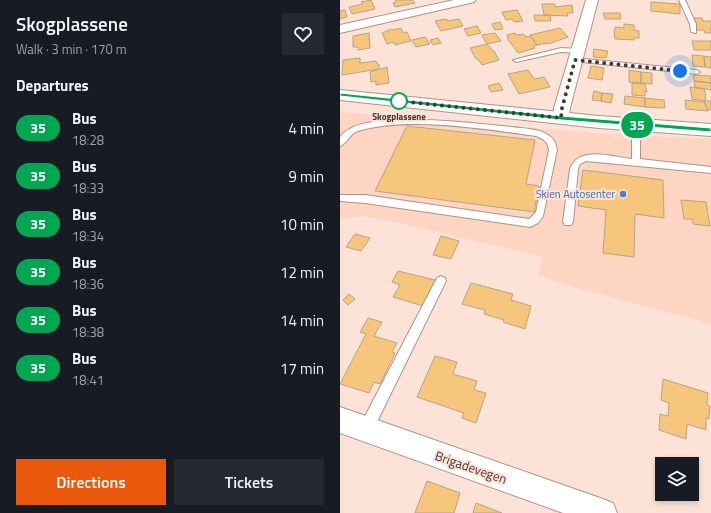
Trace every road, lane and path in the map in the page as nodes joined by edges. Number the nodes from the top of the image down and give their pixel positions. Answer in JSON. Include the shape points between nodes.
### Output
{"nodes":[{"id":1,"x":470,"y":0,"type":"edge"},
{"id":2,"x":592,"y":0,"type":"edge"},
{"id":3,"x":682,"y":0,"type":"edge"},
{"id":4,"x":340,"y":29,"type":"edge"},
{"id":5,"x":694,"y":32,"type":"dead end"},
{"id":6,"x":576,"y":55,"type":"junction"},
{"id":7,"x":516,"y":60,"type":"dead end"},
{"id":8,"x":697,"y":72,"type":"dead end"},
{"id":9,"x":340,"y":95,"type":"edge"},
{"id":10,"x":561,"y":118,"type":"junction"},
{"id":11,"x":636,"y":125,"type":"junction"},
{"id":12,"x":711,"y":130,"type":"edge"},
{"id":13,"x":340,"y":143,"type":"edge"},
{"id":14,"x":636,"y":161,"type":"junction"},
{"id":15,"x":711,"y":170,"type":"edge"},
{"id":16,"x":340,"y":198,"type":"edge"},
{"id":17,"x":568,"y":222,"type":"dead end"},
{"id":18,"x":441,"y":281,"type":"dead end"},
{"id":19,"x":340,"y":420,"type":"edge"},
{"id":20,"x":366,"y":429,"type":"junction"},
{"id":21,"x":603,"y":513,"type":"edge"}],
"edges":[{"from":1,"to":4,"type":"street"},
{"from":2,"to":6,"type":"street"},
{"from":3,"to":5,"type":"lane"},
{"from":6,"to":7,"type":"lane","via":[[561,50]]},
{"from":6,"to":8,"type":"lane"},
{"from":6,"to":10,"type":"street"},
{"from":9,"to":10,"type":"main road"},
{"from":10,"to":11,"type":"main road"},
{"from":11,"to":12,"type":"main road"},
{"from":11,"to":14,"type":"lane"},
{"from":13,"to":16,"type":"lane","via":[[351,131],[358,128],[396,122],[425,122],[537,133],[549,139],[553,144],[553,150],[540,213],[530,224],[365,199]]},
{"from":14,"to":15,"type":"lane"},
{"from":14,"to":17,"type":"lane","via":[[589,157],[579,160],[574,169]]},
{"from":18,"to":20,"type":"lane"},
{"from":19,"to":20,"type":"street","name":"Brigadevegen"},
{"from":20,"to":21,"type":"street","name":"Brigadevegen"}]}
